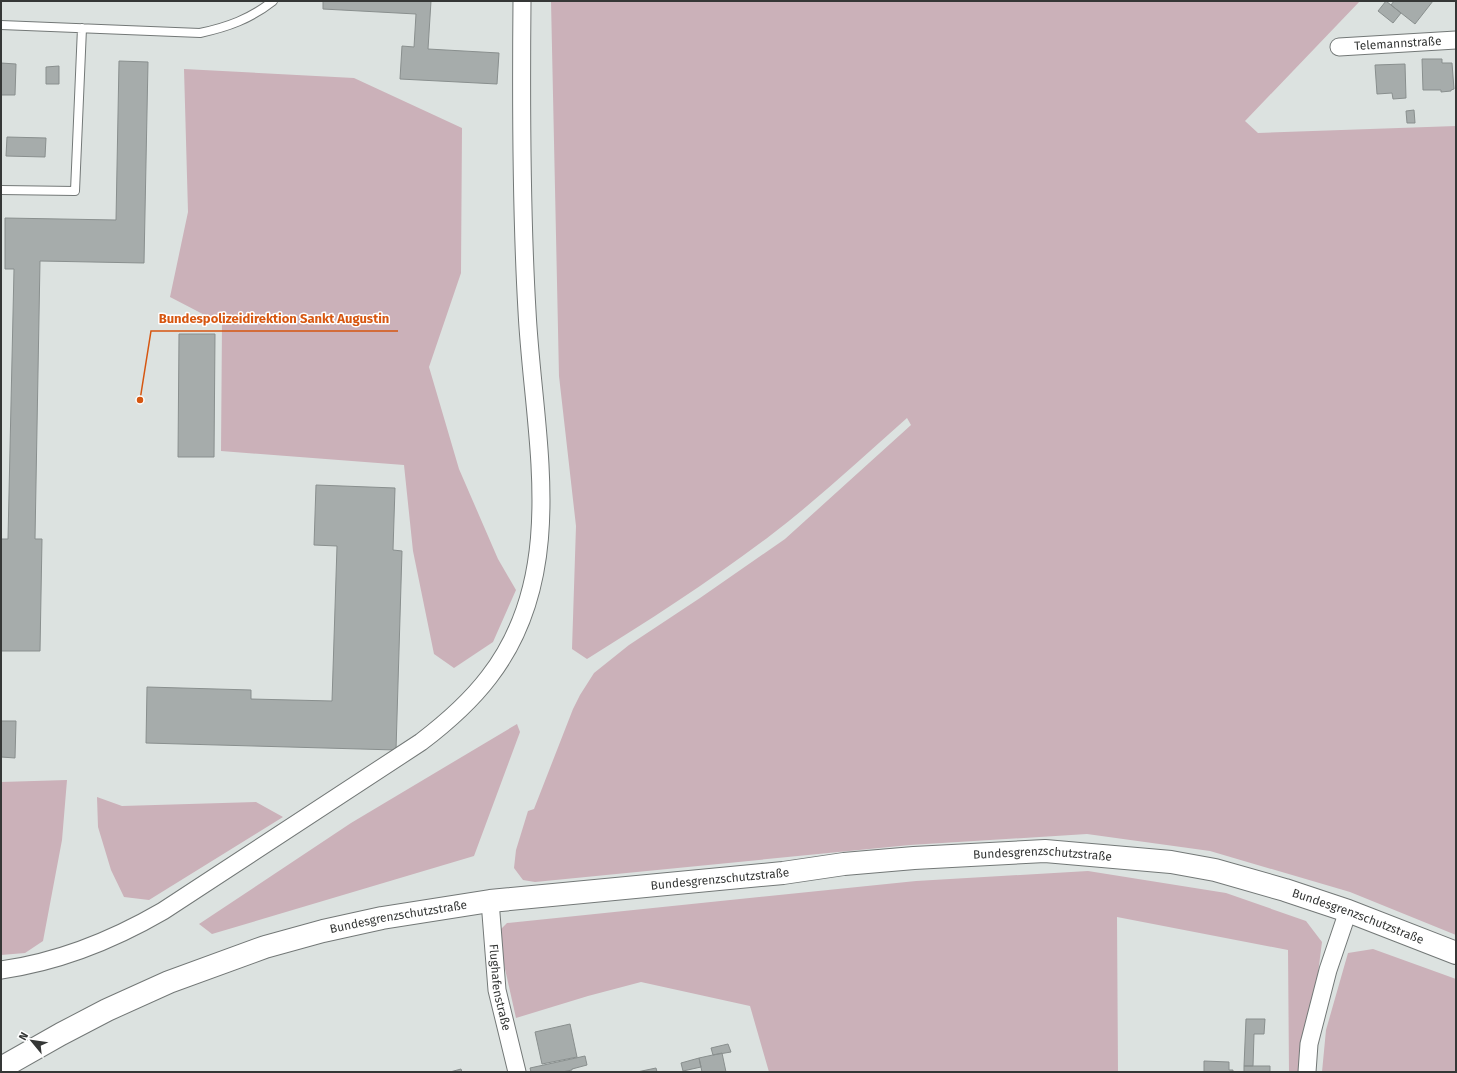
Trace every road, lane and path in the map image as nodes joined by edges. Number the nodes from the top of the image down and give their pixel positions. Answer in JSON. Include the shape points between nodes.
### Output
{"nodes":[{"id":1,"x":273,"y":1,"type":"edge"},
{"id":2,"x":522,"y":1,"type":"edge"},
{"id":3,"x":1,"y":25,"type":"edge"},
{"id":4,"x":82,"y":28,"type":"junction"},
{"id":5,"x":1456,"y":40,"type":"edge"},
{"id":6,"x":1339,"y":48,"type":"dead end"},
{"id":7,"x":1,"y":190,"type":"edge"},
{"id":8,"x":490,"y":902,"type":"junction"},
{"id":9,"x":1348,"y":911,"type":"junction"},
{"id":10,"x":1456,"y":953,"type":"edge"},
{"id":11,"x":1,"y":970,"type":"edge"},
{"id":12,"x":1,"y":1068,"type":"edge"},
{"id":13,"x":517,"y":1072,"type":"edge"},
{"id":14,"x":1307,"y":1072,"type":"edge"}],
"edges":[{"from":1,"to":4,"type":"lane","via":[[242,21],[200,33]]},
{"from":2,"to":11,"type":"street","via":[[521,116],[526,290],[538,421],[542,523],[538,556],[526,610],[505,654],[490,677],[456,714],[422,742],[163,911],[122,933],[86,948]]},
{"from":3,"to":4,"type":"lane"},
{"from":4,"to":7,"type":"lane","via":[[75,191]]},
{"from":5,"to":6,"type":"street","name":"Telemannstraße"},
{"from":8,"to":9,"type":"street","name":"Bundesgrenzschutzstraße","via":[[906,858],[1045,851],[1171,862],[1215,870]]},
{"from":8,"to":12,"type":"street","name":"Bundesgrenzschutzstraße","via":[[382,918],[265,947],[169,982],[107,1010]]},
{"from":8,"to":13,"type":"street","name":"Flughafenstraße","via":[[497,990]]},
{"from":9,"to":10,"type":"street","name":"Bundesgrenzschutzstraße"},
{"from":9,"to":14,"type":"street","via":[[1328,970],[1309,1044]]}]}
